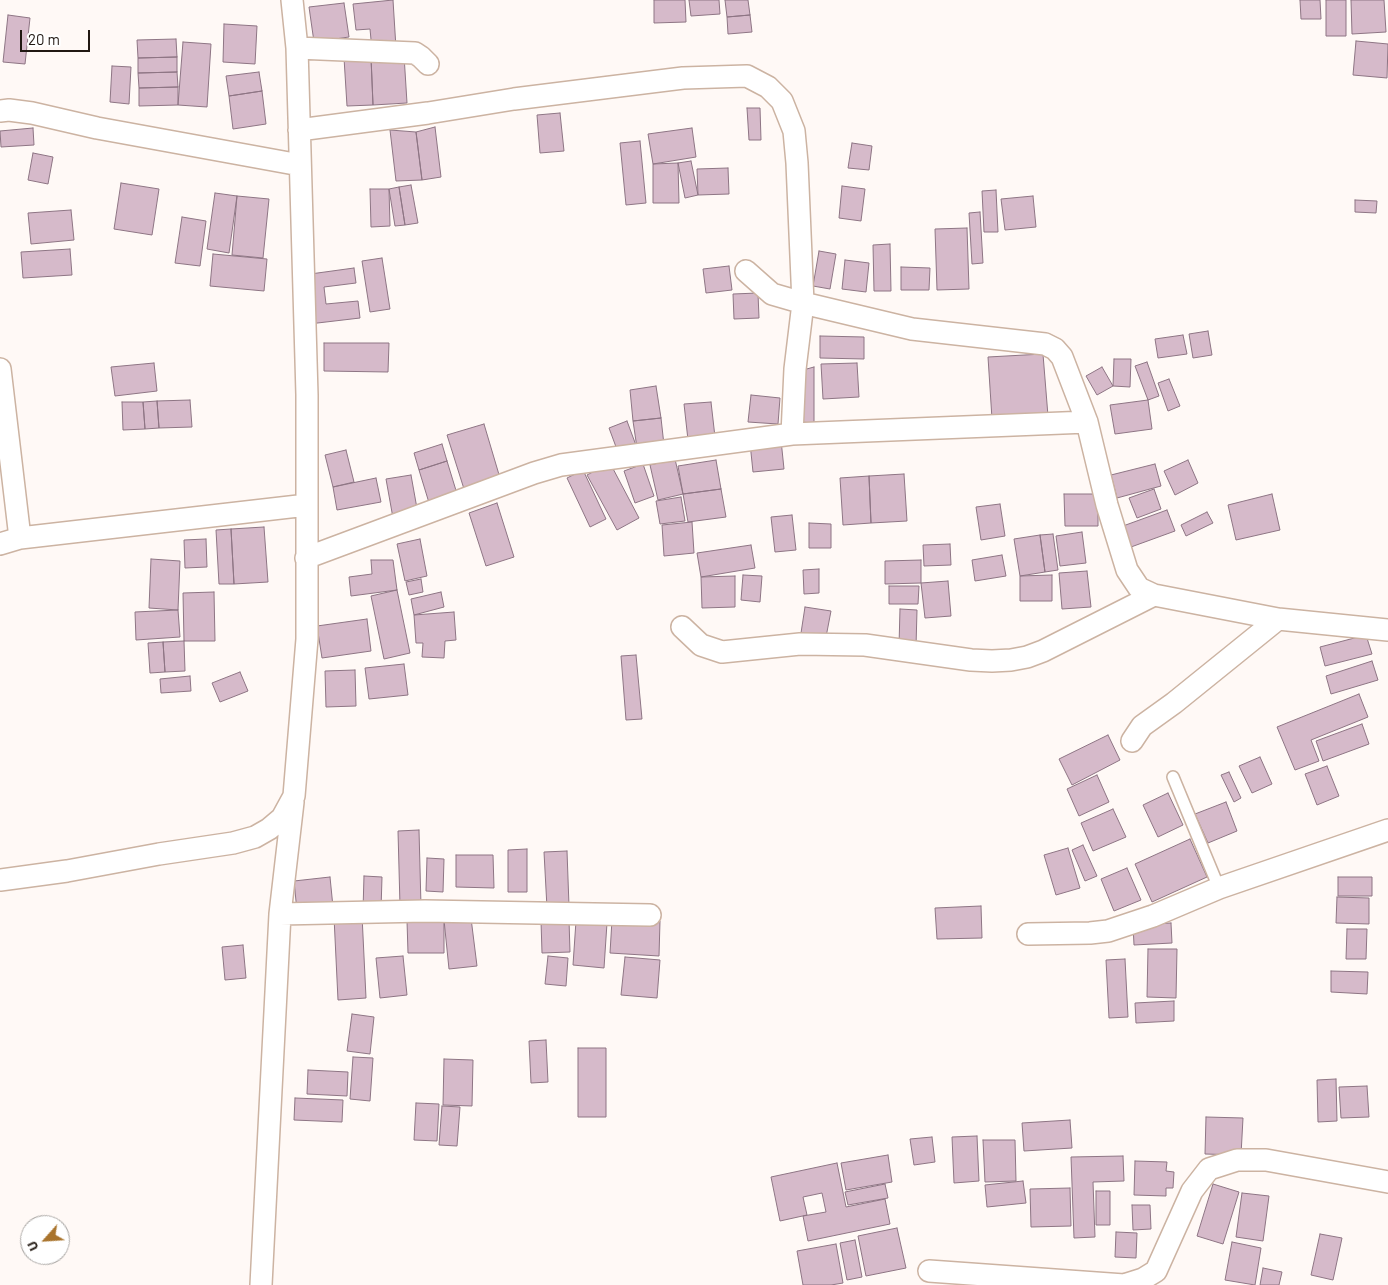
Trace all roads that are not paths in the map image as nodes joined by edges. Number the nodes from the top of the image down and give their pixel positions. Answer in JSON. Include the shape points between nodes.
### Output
{"nodes":[{"id":1,"x":292,"y":0,"type":"edge"},
{"id":2,"x":297,"y":48,"type":"junction"},
{"id":3,"x":428,"y":64,"type":"dead end"},
{"id":4,"x":0,"y":111,"type":"edge"},
{"id":5,"x":299,"y":130,"type":"junction"},
{"id":6,"x":300,"y":165,"type":"junction"},
{"id":7,"x":746,"y":270,"type":"dead end"},
{"id":8,"x":803,"y":303,"type":"junction"},
{"id":9,"x":0,"y":369,"type":"edge"},
{"id":10,"x":1087,"y":422,"type":"junction"},
{"id":11,"x":792,"y":434,"type":"junction"},
{"id":12,"x":307,"y":506,"type":"junction"},
{"id":13,"x":10,"y":541,"type":"edge"},
{"id":14,"x":306,"y":558,"type":"junction"},
{"id":15,"x":1154,"y":595,"type":"junction"},
{"id":16,"x":1278,"y":618,"type":"junction"},
{"id":17,"x":682,"y":627,"type":"dead end"},
{"id":18,"x":1388,"y":630,"type":"edge"},
{"id":19,"x":1132,"y":741,"type":"dead end"},
{"id":20,"x":1173,"y":777,"type":"dead end"},
{"id":21,"x":294,"y":796,"type":"junction"},
{"id":22,"x":1388,"y":830,"type":"edge"},
{"id":23,"x":0,"y":880,"type":"edge"},
{"id":24,"x":1219,"y":888,"type":"junction"},
{"id":25,"x":280,"y":914,"type":"junction"},
{"id":26,"x":650,"y":915,"type":"dead end"},
{"id":27,"x":1028,"y":934,"type":"dead end"},
{"id":28,"x":1388,"y":1182,"type":"edge"},
{"id":29,"x":929,"y":1271,"type":"dead end"},
{"id":30,"x":261,"y":1285,"type":"edge"}],
"edges":[{"from":1,"to":2,"type":"street"},
{"from":2,"to":3,"type":"street","via":[[415,53]]},
{"from":2,"to":5,"type":"street"},
{"from":4,"to":6,"type":"street","via":[[32,113]]},
{"from":5,"to":6,"type":"street"},
{"from":5,"to":8,"type":"street","via":[[684,78],[747,76],[768,87],[782,102],[794,131]]},
{"from":6,"to":12,"type":"street"},
{"from":7,"to":8,"type":"street","via":[[772,294]]},
{"from":8,"to":10,"type":"street","via":[[912,329],[1050,346],[1062,357]]},
{"from":8,"to":11,"type":"street"},
{"from":9,"to":13,"type":"street"},
{"from":10,"to":11,"type":"street"},
{"from":10,"to":15,"type":"street","via":[[1126,570],[1139,588]]},
{"from":11,"to":14,"type":"street","via":[[561,465]]},
{"from":12,"to":13,"type":"street"},
{"from":12,"to":14,"type":"street"},
{"from":14,"to":21,"type":"street","via":[[307,639]]},
{"from":15,"to":16,"type":"street"},
{"from":15,"to":17,"type":"street","via":[[1043,651],[1011,660],[971,660],[865,645],[800,644],[722,652],[701,645]]},
{"from":16,"to":18,"type":"street"},
{"from":16,"to":19,"type":"street","via":[[1142,726]]},
{"from":20,"to":24,"type":"lane"},
{"from":21,"to":23,"type":"street","via":[[282,818],[269,829],[248,839]]},
{"from":21,"to":25,"type":"street"},
{"from":22,"to":24,"type":"street"},
{"from":24,"to":27,"type":"street","via":[[1108,931]]},
{"from":25,"to":26,"type":"street","via":[[425,911]]},
{"from":25,"to":30,"type":"street"},
{"from":28,"to":29,"type":"street","via":[[1266,1160],[1237,1160],[1209,1169],[1192,1191],[1156,1271],[1124,1285]]}]}
